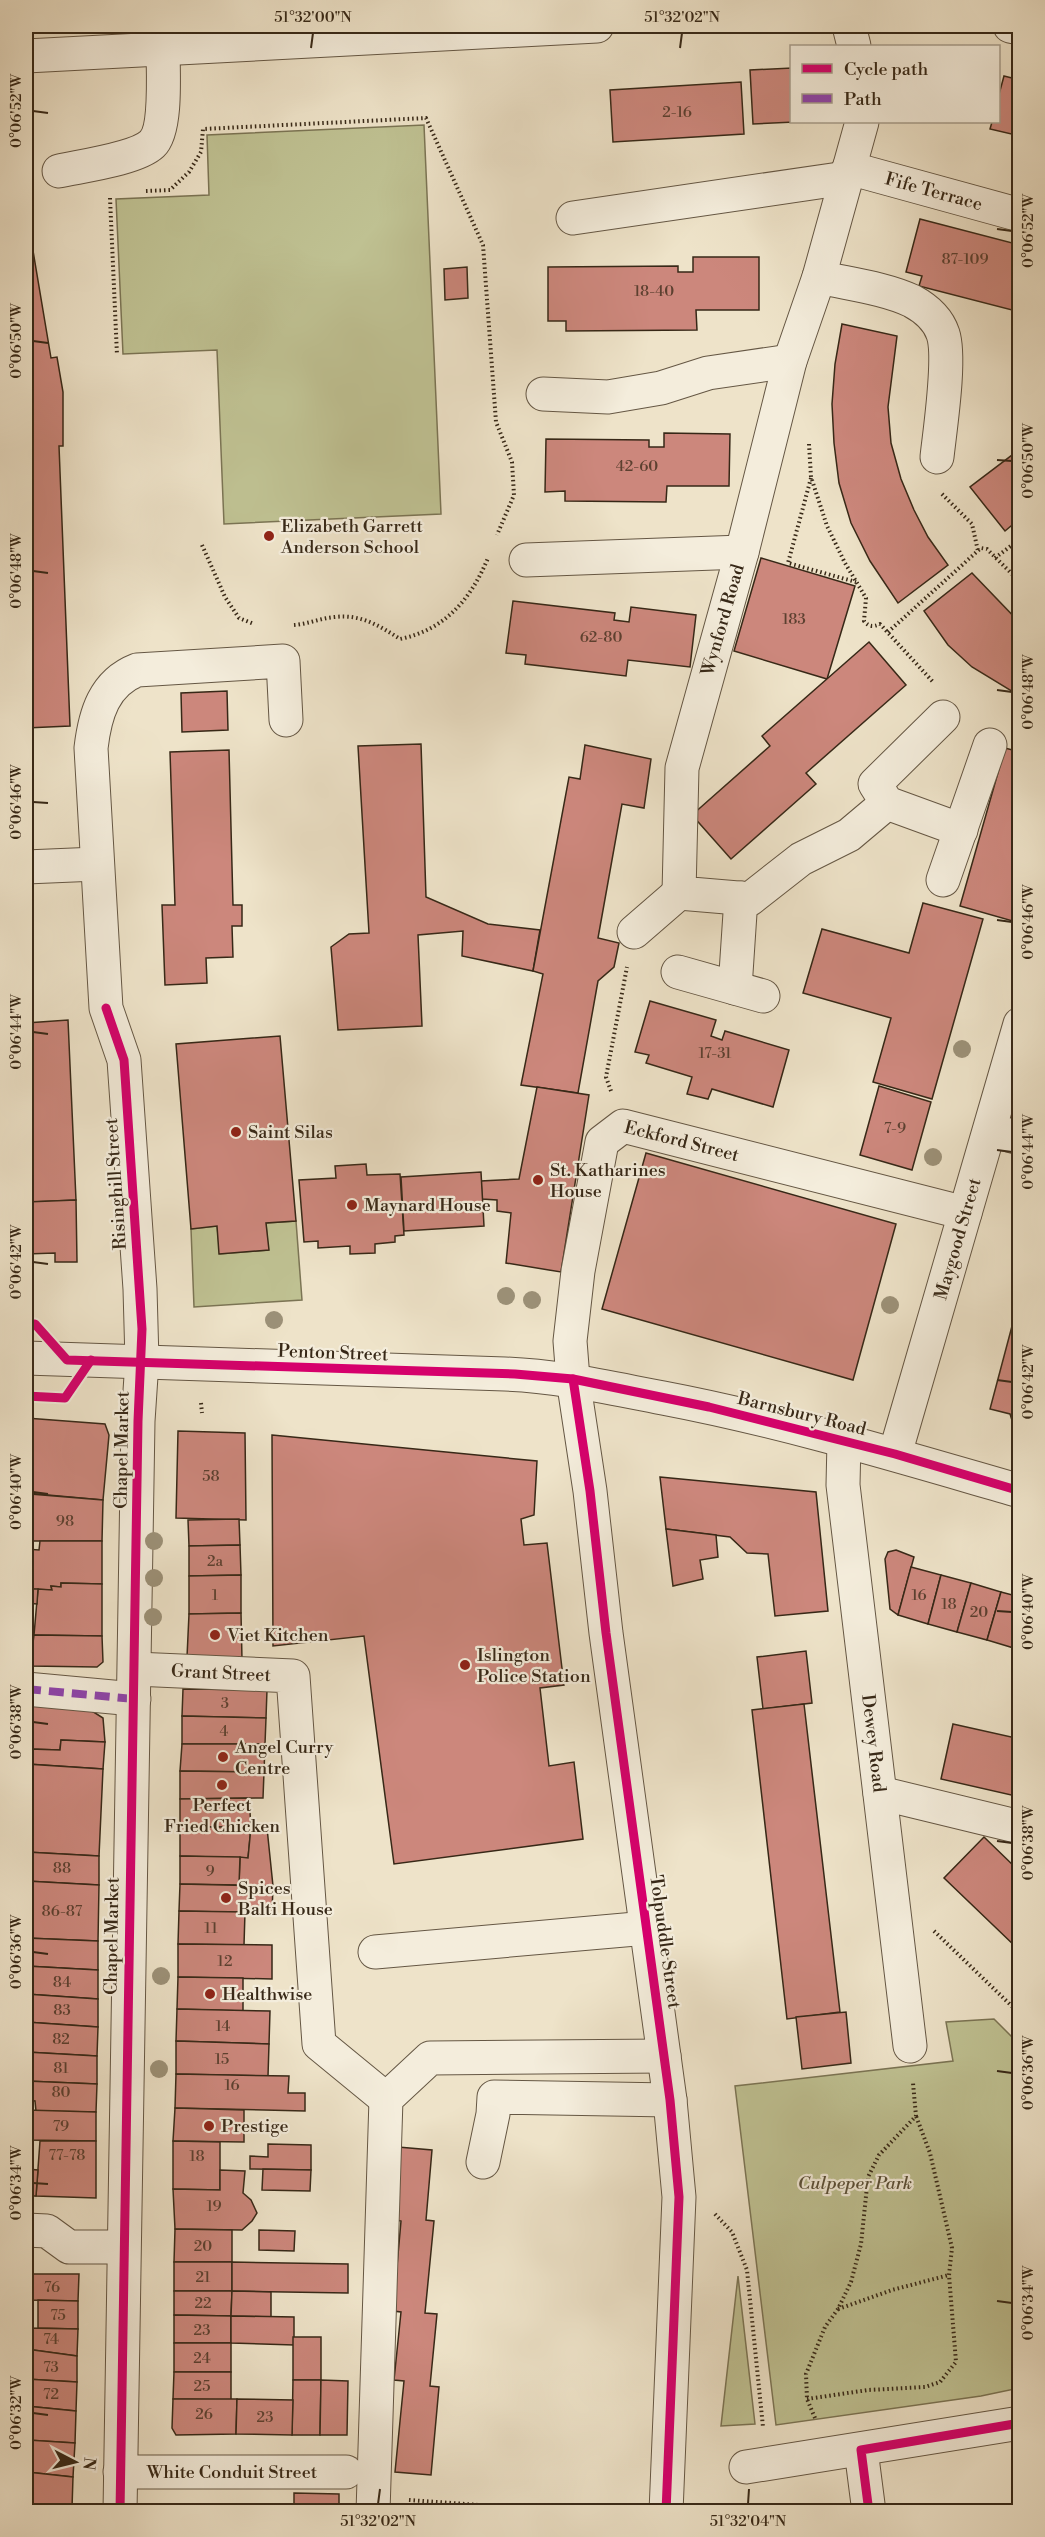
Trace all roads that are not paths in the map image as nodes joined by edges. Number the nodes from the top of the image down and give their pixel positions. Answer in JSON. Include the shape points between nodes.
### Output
{"nodes":[{"id":1,"x":597,"y":26,"type":"edge"},
{"id":2,"x":849,"y":26,"type":"edge"},
{"id":3,"x":1010,"y":26,"type":"edge"},
{"id":4,"x":1020,"y":28,"type":"edge"},
{"id":5,"x":854,"y":45,"type":"edge"},
{"id":6,"x":163,"y":49,"type":"junction"},
{"id":7,"x":26,"y":56,"type":"edge"},
{"id":8,"x":862,"y":123,"type":"edge"},
{"id":9,"x":58,"y":171,"type":"dead end"},
{"id":10,"x":848,"y":173,"type":"junction"},
{"id":11,"x":1020,"y":215,"type":"edge"},
{"id":12,"x":573,"y":218,"type":"dead end"},
{"id":13,"x":819,"y":276,"type":"junction"},
{"id":14,"x":790,"y":361,"type":"junction"},
{"id":15,"x":543,"y":394,"type":"dead end"},
{"id":16,"x":938,"y":457,"type":"road end"},
{"id":17,"x":742,"y":552,"type":"junction"},
{"id":18,"x":526,"y":560,"type":"dead end"},
{"id":19,"x":942,"y":703,"type":"road end"},
{"id":20,"x":286,"y":720,"type":"dead end"},
{"id":21,"x":990,"y":745,"type":"dead end"},
{"id":22,"x":887,"y":803,"type":"junction"},
{"id":23,"x":961,"y":830,"type":"junction"},
{"id":24,"x":97,"y":864,"type":"junction"},
{"id":25,"x":26,"y":867,"type":"edge"},
{"id":26,"x":943,"y":880,"type":"dead end"},
{"id":27,"x":679,"y":893,"type":"junction"},
{"id":28,"x":741,"y":898,"type":"junction"},
{"id":29,"x":634,"y":932,"type":"road end"},
{"id":30,"x":678,"y":972,"type":"dead end"},
{"id":31,"x":1020,"y":1024,"type":"edge"},
{"id":32,"x":1005,"y":1134,"type":"edge"},
{"id":33,"x":965,"y":1213,"type":"junction"},
{"id":34,"x":26,"y":1358,"type":"edge"},
{"id":35,"x":141,"y":1361,"type":"junction"},
{"id":36,"x":573,"y":1380,"type":"junction"},
{"id":37,"x":844,"y":1441,"type":"junction"},
{"id":38,"x":895,"y":1454,"type":"junction"},
{"id":39,"x":1020,"y":1491,"type":"edge"},
{"id":40,"x":134,"y":1684,"type":"junction"},
{"id":41,"x":26,"y":1689,"type":"edge"},
{"id":42,"x":880,"y":1793,"type":"junction"},
{"id":43,"x":1020,"y":1827,"type":"edge"},
{"id":44,"x":647,"y":1928,"type":"junction"},
{"id":45,"x":375,"y":1952,"type":"dead end"},
{"id":46,"x":910,"y":2046,"type":"road end"},
{"id":47,"x":664,"y":2056,"type":"junction"},
{"id":48,"x":386,"y":2099,"type":"junction"},
{"id":49,"x":670,"y":2100,"type":"junction"},
{"id":50,"x":483,"y":2162,"type":"dead end"},
{"id":51,"x":26,"y":2230,"type":"edge"},
{"id":52,"x":122,"y":2247,"type":"junction"},
{"id":53,"x":1020,"y":2423,"type":"edge"},
{"id":54,"x":861,"y":2450,"type":"junction"},
{"id":55,"x":757,"y":2466,"type":"road end"},
{"id":56,"x":120,"y":2472,"type":"junction"},
{"id":57,"x":346,"y":2472,"type":"dead end"},
{"id":58,"x":373,"y":2504,"type":"edge"},
{"id":59,"x":120,"y":2511,"type":"edge"},
{"id":60,"x":666,"y":2511,"type":"edge"},
{"id":61,"x":869,"y":2511,"type":"edge"}],
"edges":[{"from":1,"to":6,"type":"street"},
{"from":2,"to":5,"type":"street"},
{"from":3,"to":4,"type":"street"},
{"from":6,"to":7,"type":"street"},
{"from":6,"to":9,"type":"street","via":[[162,120],[154,143],[139,153]]},
{"from":8,"to":10,"type":"street","name":"Wynford Road"},
{"from":10,"to":11,"type":"street","name":"Fife Terrace"},
{"from":10,"to":12,"type":"street"},
{"from":10,"to":13,"type":"street","name":"Wynford Road"},
{"from":13,"to":14,"type":"street","name":"Wynford Road"},
{"from":13,"to":16,"type":"street","via":[[913,302],[936,320],[946,353]]},
{"from":14,"to":15,"type":"street","via":[[708,373],[661,388],[608,397]]},
{"from":14,"to":17,"type":"street","name":"Wynford Road"},
{"from":17,"to":18,"type":"street"},
{"from":17,"to":27,"type":"street","name":"Wynford Road","via":[[682,768]]},
{"from":19,"to":22,"type":"street","via":[[875,784]]},
{"from":20,"to":24,"type":"street","name":"Risinghill Street","via":[[283,661],[162,667],[123,676],[111,687],[93,725]]},
{"from":21,"to":23,"type":"street"},
{"from":22,"to":23,"type":"street"},
{"from":22,"to":28,"type":"street","via":[[849,835],[801,859],[750,899]]},
{"from":23,"to":26,"type":"street"},
{"from":24,"to":25,"type":"street"},
{"from":24,"to":35,"type":"street","name":"Risinghill Street","via":[[106,1008],[124,1060],[140,1289]]},
{"from":27,"to":28,"type":"street"},
{"from":27,"to":29,"type":"street"},
{"from":28,"to":30,"type":"street","via":[[749,992]]},
{"from":31,"to":32,"type":"street","name":"Maygood Street"},
{"from":32,"to":33,"type":"street","name":"Maygood Street"},
{"from":33,"to":36,"type":"street","name":"Eckford Street","via":[[623,1126],[602,1142],[574,1296],[570,1341]]},
{"from":33,"to":38,"type":"street","name":"Maygood Street"},
{"from":34,"to":35,"type":"street","name":"Penton Street"},
{"from":35,"to":36,"type":"street","name":"Penton Street","via":[[515,1374]]},
{"from":35,"to":40,"type":"street","name":"Chapel Market"},
{"from":36,"to":37,"type":"street","name":"Barnsbury Road","via":[[709,1407]]},
{"from":36,"to":44,"type":"street","name":"Tolpuddle Street"},
{"from":37,"to":38,"type":"street","name":"Barnsbury Road"},
{"from":37,"to":42,"type":"street","name":"Dewey Road","via":[[843,1485]]},
{"from":38,"to":39,"type":"street","name":"Barnsbury Road"},
{"from":40,"to":41,"type":"street"},
{"from":40,"to":48,"type":"street","name":"Grant Street","via":[[293,1676],[319,2044]]},
{"from":40,"to":52,"type":"street","name":"Chapel Market"},
{"from":42,"to":43,"type":"street"},
{"from":42,"to":46,"type":"street","name":"Dewey Road"},
{"from":44,"to":45,"type":"street"},
{"from":44,"to":47,"type":"street","name":"Tolpuddle Street"},
{"from":47,"to":48,"type":"street","via":[[430,2058]]},
{"from":47,"to":49,"type":"street","name":"Tolpuddle Street"},
{"from":48,"to":58,"type":"street"},
{"from":49,"to":50,"type":"street","via":[[494,2097]]},
{"from":49,"to":60,"type":"street","name":"Tolpuddle Street","via":[[679,2198]]},
{"from":51,"to":52,"type":"street","via":[[47,2231],[69,2247]]},
{"from":52,"to":56,"type":"street","name":"Chapel Market"},
{"from":53,"to":54,"type":"street"},
{"from":54,"to":55,"type":"street"},
{"from":54,"to":61,"type":"street"},
{"from":56,"to":57,"type":"street","name":"White Conduit Street"},
{"from":56,"to":59,"type":"street","name":"Chapel Market"}]}
